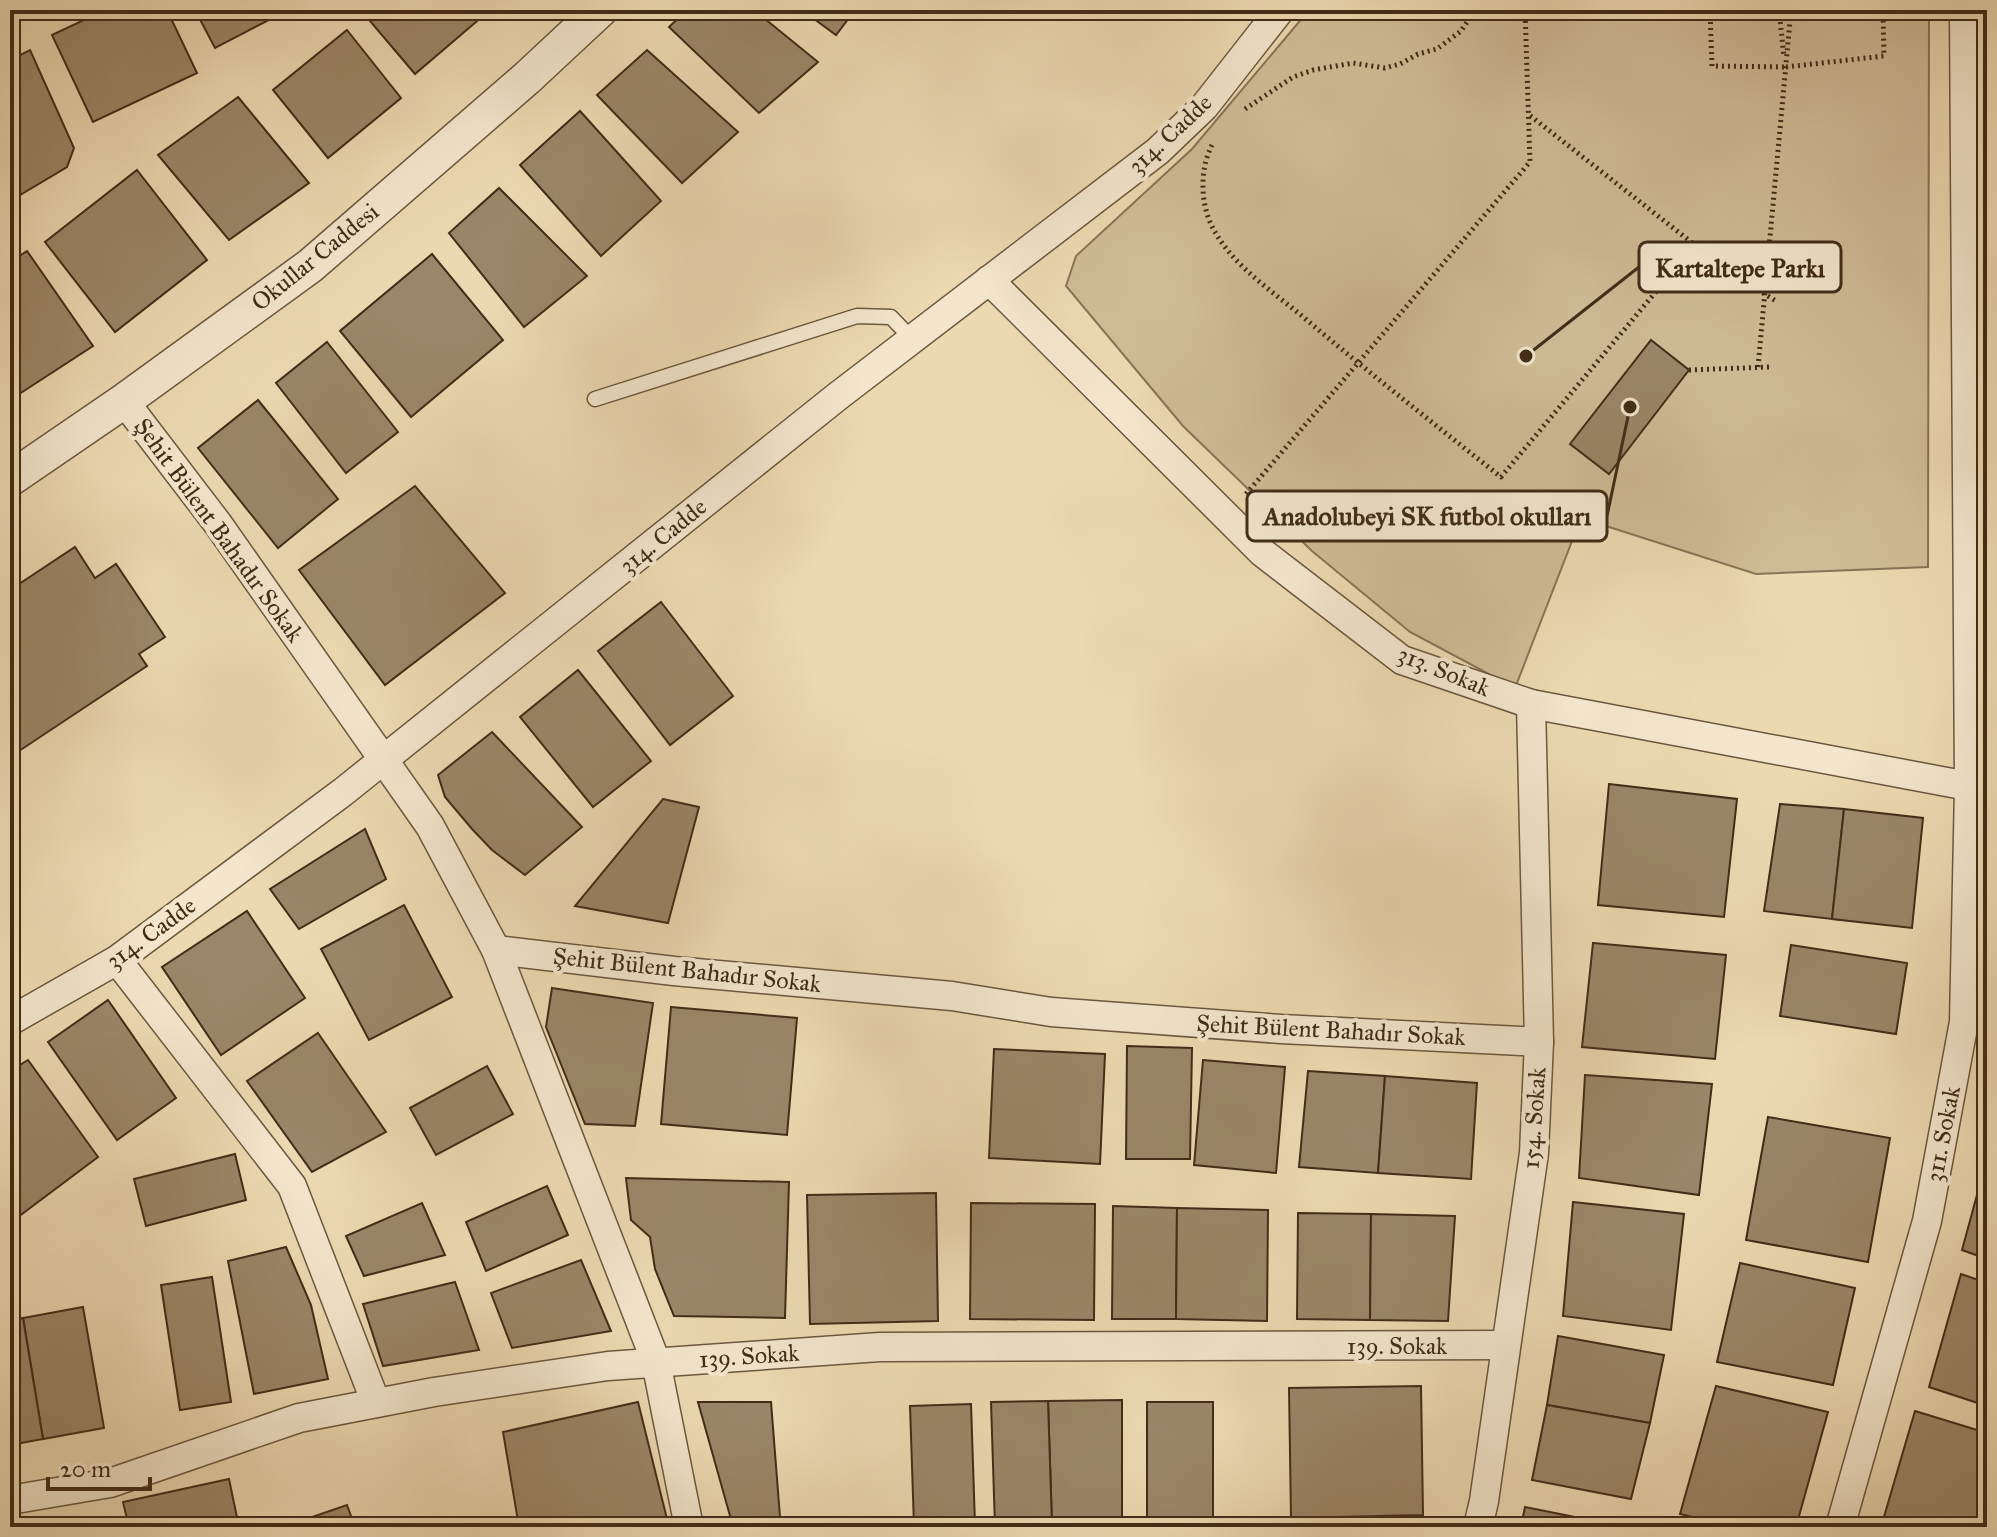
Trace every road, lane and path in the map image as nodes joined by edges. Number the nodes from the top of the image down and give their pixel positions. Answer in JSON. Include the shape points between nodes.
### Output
{"nodes":[{"id":1,"x":600,"y":10,"type":"edge"},
{"id":2,"x":1280,"y":10,"type":"edge"},
{"id":3,"x":1475,"y":10,"type":"edge"},
{"id":4,"x":1525,"y":10,"type":"edge"},
{"id":5,"x":1710,"y":10,"type":"edge"},
{"id":6,"x":1779,"y":10,"type":"edge"},
{"id":7,"x":1791,"y":10,"type":"edge"},
{"id":8,"x":1883,"y":10,"type":"edge"},
{"id":9,"x":1964,"y":10,"type":"edge"},
{"id":10,"x":1786,"y":67,"type":"junction"},
{"id":11,"x":1242,"y":111,"type":"dead end"},
{"id":12,"x":1528,"y":114,"type":"junction"},
{"id":13,"x":1216,"y":136,"type":"dead end"},
{"id":14,"x":1691,"y":249,"type":"junction"},
{"id":15,"x":989,"y":280,"type":"junction"},
{"id":16,"x":1765,"y":294,"type":"junction"},
{"id":17,"x":1776,"y":301,"type":"dead end"},
{"id":18,"x":912,"y":339,"type":"junction"},
{"id":19,"x":1358,"y":364,"type":"junction"},
{"id":20,"x":1758,"y":367,"type":"junction"},
{"id":21,"x":1769,"y":367,"type":"dead end"},
{"id":22,"x":1689,"y":370,"type":"dead end"},
{"id":23,"x":595,"y":399,"type":"dead end"},
{"id":24,"x":124,"y":401,"type":"junction"},
{"id":25,"x":10,"y":479,"type":"edge"},
{"id":26,"x":1227,"y":516,"type":"junction"},
{"id":27,"x":1531,"y":704,"type":"junction"},
{"id":28,"x":384,"y":760,"type":"junction"},
{"id":29,"x":1978,"y":789,"type":"edge"},
{"id":30,"x":496,"y":950,"type":"junction"},
{"id":31,"x":117,"y":960,"type":"junction"},
{"id":32,"x":10,"y":1021,"type":"edge"},
{"id":33,"x":1539,"y":1042,"type":"junction"},
{"id":34,"x":1505,"y":1345,"type":"junction"},
{"id":35,"x":656,"y":1362,"type":"junction"},
{"id":36,"x":376,"y":1403,"type":"junction"},
{"id":37,"x":10,"y":1500,"type":"edge"},
{"id":38,"x":689,"y":1527,"type":"edge"},
{"id":39,"x":1478,"y":1527,"type":"edge"},
{"id":40,"x":1840,"y":1527,"type":"edge"}],
"edges":[{"from":1,"to":24,"type":"street","name":"Okullar Caddesi","via":[[310,266]]},
{"from":2,"to":15,"type":"street","name":"314. Cadde","via":[[1204,107],[1158,151]]},
{"from":3,"to":11,"type":"path","via":[[1461,31],[1437,49],[1385,68],[1353,63],[1313,70]]},
{"from":4,"to":12,"type":"path"},
{"from":5,"to":10,"type":"path","via":[[1712,66]]},
{"from":6,"to":10,"type":"path"},
{"from":7,"to":10,"type":"path"},
{"from":8,"to":10,"type":"path","via":[[1884,56]]},
{"from":9,"to":29,"type":"street","name":"311. Sokak"},
{"from":10,"to":16,"type":"path"},
{"from":12,"to":14,"type":"path","via":[[1695,245]]},
{"from":12,"to":19,"type":"path","via":[[1530,162]]},
{"from":13,"to":19,"type":"path","via":[[1204,158],[1203,197],[1221,242]]},
{"from":14,"to":16,"type":"path"},
{"from":14,"to":19,"type":"path","via":[[1501,477]]},
{"from":15,"to":18,"type":"street","name":"314. Cadde"},
{"from":15,"to":26,"type":"street","name":"313. Sokak"},
{"from":16,"to":17,"type":"path"},
{"from":16,"to":20,"type":"path"},
{"from":18,"to":23,"type":"lane","via":[[891,317],[857,316]]},
{"from":18,"to":28,"type":"street","name":"314. Cadde"},
{"from":19,"to":26,"type":"path"},
{"from":20,"to":21,"type":"path"},
{"from":20,"to":22,"type":"path"},
{"from":24,"to":25,"type":"street","name":"Okullar Caddesi"},
{"from":24,"to":28,"type":"street","name":"Şehit Bülent Bahadır Sokak"},
{"from":26,"to":27,"type":"street","name":"313. Sokak","via":[[1263,553],[1402,660]]},
{"from":27,"to":29,"type":"street","name":"313. Sokak"},
{"from":27,"to":33,"type":"street","name":"154. Sokak"},
{"from":28,"to":30,"type":"street","name":"Şehit Bülent Bahadır Sokak","via":[[430,826]]},
{"from":28,"to":31,"type":"street","name":"314. Cadde"},
{"from":29,"to":40,"type":"street","name":"311. Sokak","via":[[1964,1022],[1927,1221]]},
{"from":30,"to":33,"type":"street","name":"Şehit Bülent Bahadır Sokak","via":[[952,996],[1051,1012]]},
{"from":30,"to":35,"type":"street"},
{"from":31,"to":32,"type":"street","name":"314. Cadde"},
{"from":31,"to":36,"type":"street","via":[[292,1186]]},
{"from":33,"to":34,"type":"street","name":"154. Sokak","via":[[1534,1153]]},
{"from":34,"to":35,"type":"street","name":"139. Sokak","via":[[880,1347]]},
{"from":34,"to":39,"type":"street","name":"154. Sokak"},
{"from":35,"to":36,"type":"street","name":"139. Sokak"},
{"from":35,"to":38,"type":"street"},
{"from":36,"to":37,"type":"street","name":"139. Sokak","via":[[299,1418],[110,1483]]}]}
